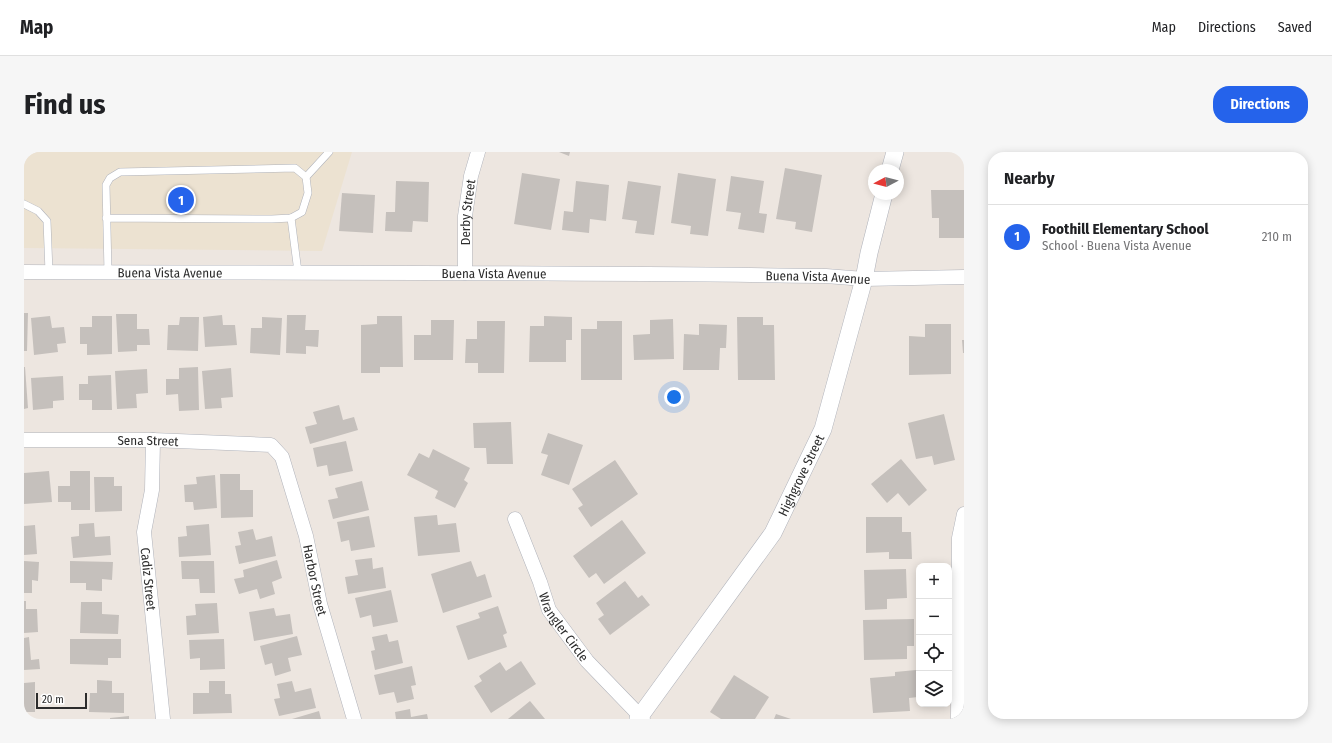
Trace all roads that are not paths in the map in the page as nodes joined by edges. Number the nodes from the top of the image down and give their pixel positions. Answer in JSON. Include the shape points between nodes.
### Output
{"nodes":[{"id":1,"x":329,"y":152,"type":"edge"},
{"id":2,"x":478,"y":152,"type":"edge"},
{"id":3,"x":895,"y":152,"type":"edge"},
{"id":4,"x":892,"y":164,"type":"edge"},
{"id":5,"x":306,"y":177,"type":"junction"},
{"id":6,"x":882,"y":200,"type":"edge"},
{"id":7,"x":24,"y":204,"type":"edge"},
{"id":8,"x":106,"y":218,"type":"junction"},
{"id":9,"x":291,"y":218,"type":"junction"},
{"id":10,"x":24,"y":272,"type":"edge"},
{"id":11,"x":49,"y":272,"type":"junction"},
{"id":12,"x":108,"y":272,"type":"junction"},
{"id":13,"x":298,"y":272,"type":"junction"},
{"id":14,"x":465,"y":273,"type":"junction"},
{"id":15,"x":964,"y":277,"type":"edge"},
{"id":16,"x":864,"y":279,"type":"junction"},
{"id":17,"x":24,"y":440,"type":"edge"},
{"id":18,"x":153,"y":440,"type":"junction"},
{"id":19,"x":271,"y":445,"type":"joint"},
{"id":20,"x":964,"y":515,"type":"edge"},
{"id":21,"x":515,"y":519,"type":"dead end"},
{"id":22,"x":640,"y":718,"type":"edge"},
{"id":23,"x":163,"y":719,"type":"edge"},
{"id":24,"x":354,"y":719,"type":"edge"},
{"id":25,"x":958,"y":719,"type":"edge"}],
"edges":[{"from":1,"to":5,"type":"lane"},
{"from":2,"to":14,"type":"street","name":"Derby Street","via":[[471,176],[465,216]]},
{"from":3,"to":4,"type":"street"},
{"from":5,"to":8,"type":"lane","via":[[295,168],[120,172],[110,178],[106,185]]},
{"from":5,"to":9,"type":"lane","via":[[308,194],[302,212]]},
{"from":6,"to":16,"type":"street","name":"Highgrove Street"},
{"from":7,"to":11,"type":"lane","via":[[38,211],[47,221]]},
{"from":8,"to":9,"type":"lane"},
{"from":8,"to":12,"type":"lane"},
{"from":9,"to":13,"type":"lane"},
{"from":10,"to":11,"type":"street","name":"Buena Vista Avenue"},
{"from":11,"to":12,"type":"street","name":"Buena Vista Avenue"},
{"from":12,"to":13,"type":"street","name":"Buena Vista Avenue"},
{"from":13,"to":14,"type":"street","name":"Buena Vista Avenue"},
{"from":14,"to":16,"type":"street","name":"Buena Vista Avenue","via":[[826,276]]},
{"from":15,"to":16,"type":"street","name":"Buena Vista Avenue"},
{"from":16,"to":22,"type":"street","name":"Highgrove Street","via":[[822,429],[773,533]]},
{"from":17,"to":18,"type":"street","name":"Sena Street"},
{"from":18,"to":19,"type":"street","name":"Sena Street"},
{"from":18,"to":23,"type":"street","name":"Cadiz Street","via":[[152,490],[144,532]]},
{"from":19,"to":24,"type":"street","name":"Harbor Street","via":[[282,457],[306,536],[320,604]]},
{"from":20,"to":25,"type":"street","via":[[959,538]]},
{"from":21,"to":22,"type":"street","name":"Wrangler Circle","via":[[549,610],[587,661]]}]}
